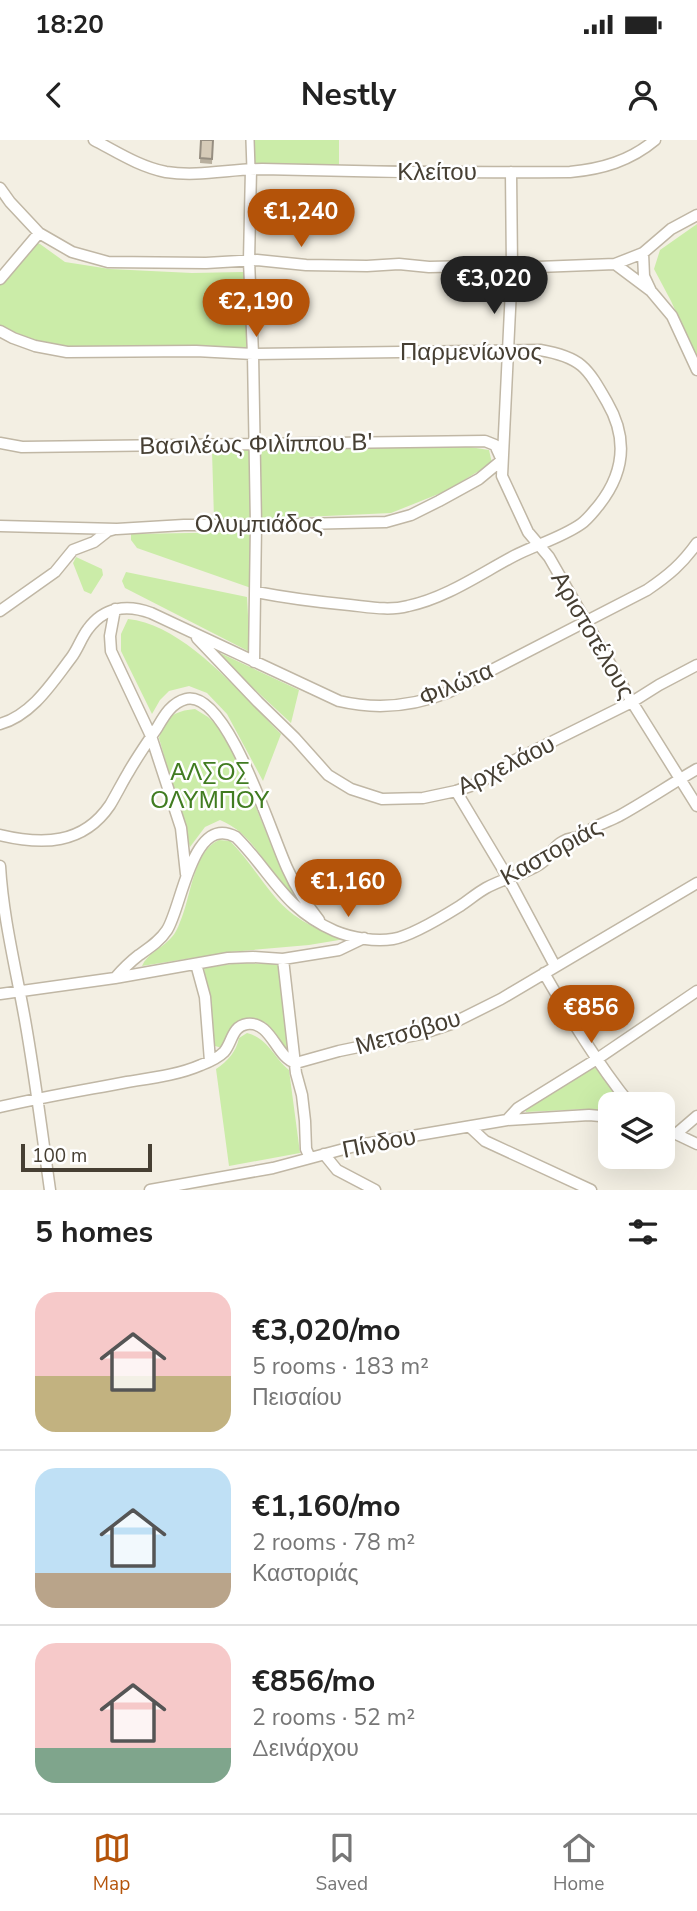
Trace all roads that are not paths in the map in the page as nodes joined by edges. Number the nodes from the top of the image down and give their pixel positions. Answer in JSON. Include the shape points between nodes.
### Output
{"nodes":[{"id":1,"x":94,"y":140,"type":"edge"},
{"id":2,"x":250,"y":140,"type":"edge"},
{"id":3,"x":654,"y":140,"type":"edge"},
{"id":4,"x":251,"y":169,"type":"junction"},
{"id":5,"x":511,"y":172,"type":"junction"},
{"id":6,"x":0,"y":188,"type":"edge"},
{"id":7,"x":697,"y":215,"type":"edge"},
{"id":8,"x":39,"y":233,"type":"junction"},
{"id":9,"x":643,"y":253,"type":"junction"},
{"id":10,"x":248,"y":261,"type":"junction"},
{"id":11,"x":615,"y":264,"type":"junction"},
{"id":12,"x":512,"y":268,"type":"junction"},
{"id":13,"x":0,"y":279,"type":"edge"},
{"id":14,"x":651,"y":291,"type":"junction"},
{"id":15,"x":0,"y":331,"type":"edge"},
{"id":16,"x":508,"y":349,"type":"junction"},
{"id":17,"x":253,"y":354,"type":"junction"},
{"id":18,"x":697,"y":370,"type":"edge"},
{"id":19,"x":0,"y":443,"type":"edge"},
{"id":20,"x":254,"y":445,"type":"junction"},
{"id":21,"x":502,"y":460,"type":"junction"},
{"id":22,"x":256,"y":525,"type":"junction"},
{"id":23,"x":0,"y":526,"type":"edge"},
{"id":24,"x":117,"y":529,"type":"junction"},
{"id":25,"x":697,"y":543,"type":"edge"},
{"id":26,"x":538,"y":544,"type":"junction"},
{"id":27,"x":256,"y":592,"type":"junction"},
{"id":28,"x":116,"y":609,"type":"junction"},
{"id":29,"x":0,"y":611,"type":"edge"},
{"id":30,"x":586,"y":622,"type":"junction"},
{"id":31,"x":195,"y":635,"type":"junction"},
{"id":32,"x":254,"y":662,"type":"junction"},
{"id":33,"x":697,"y":666,"type":"edge"},
{"id":34,"x":632,"y":702,"type":"junction"},
{"id":35,"x":0,"y":724,"type":"edge"},
{"id":36,"x":151,"y":736,"type":"junction"},
{"id":37,"x":697,"y":769,"type":"edge"},
{"id":38,"x":680,"y":779,"type":"junction"},
{"id":39,"x":456,"y":791,"type":"junction"},
{"id":40,"x":697,"y":806,"type":"edge"},
{"id":41,"x":0,"y":835,"type":"edge"},
{"id":42,"x":0,"y":866,"type":"edge"},
{"id":43,"x":186,"y":876,"type":"junction"},
{"id":44,"x":508,"y":878,"type":"junction"},
{"id":45,"x":697,"y":883,"type":"edge"},
{"id":46,"x":324,"y":925,"type":"junction"},
{"id":47,"x":364,"y":938,"type":"junction"},
{"id":48,"x":283,"y":959,"type":"junction"},
{"id":49,"x":196,"y":964,"type":"junction"},
{"id":50,"x":555,"y":966,"type":"junction"},
{"id":51,"x":544,"y":973,"type":"junction"},
{"id":52,"x":115,"y":978,"type":"junction"},
{"id":53,"x":697,"y":991,"type":"edge"},
{"id":54,"x":20,"y":992,"type":"junction"},
{"id":55,"x":0,"y":994,"type":"edge"},
{"id":56,"x":597,"y":1059,"type":"junction"},
{"id":57,"x":210,"y":1061,"type":"junction"},
{"id":58,"x":296,"y":1063,"type":"junction"},
{"id":59,"x":621,"y":1092,"type":"edge"},
{"id":60,"x":36,"y":1098,"type":"junction"},
{"id":61,"x":0,"y":1107,"type":"edge"},
{"id":62,"x":598,"y":1116,"type":"edge"},
{"id":63,"x":697,"y":1116,"type":"edge"},
{"id":64,"x":507,"y":1120,"type":"junction"},
{"id":65,"x":470,"y":1127,"type":"junction"},
{"id":66,"x":676,"y":1134,"type":"joint"},
{"id":67,"x":697,"y":1144,"type":"edge"},
{"id":68,"x":324,"y":1154,"type":"junction"},
{"id":69,"x":310,"y":1158,"type":"junction"},
{"id":70,"x":50,"y":1190,"type":"edge"},
{"id":71,"x":150,"y":1190,"type":"edge"},
{"id":72,"x":375,"y":1190,"type":"edge"},
{"id":73,"x":591,"y":1190,"type":"edge"}],
"edges":[{"from":1,"to":4,"type":"street","name":"Κλείτου","via":[[167,172]]},
{"from":2,"to":4,"type":"street"},
{"from":3,"to":5,"type":"street","name":"Κλείτου","via":[[604,167]]},
{"from":4,"to":5,"type":"street","name":"Κλείτου"},
{"from":4,"to":10,"type":"street"},
{"from":5,"to":12,"type":"street","name":"Αριστοτέλους"},
{"from":6,"to":8,"type":"street"},
{"from":7,"to":9,"type":"street","via":[[671,229]]},
{"from":8,"to":10,"type":"street","via":[[72,252],[108,262]]},
{"from":8,"to":13,"type":"street"},
{"from":9,"to":11,"type":"street"},
{"from":9,"to":14,"type":"street","via":[[644,276]]},
{"from":10,"to":12,"type":"street"},
{"from":10,"to":17,"type":"street"},
{"from":11,"to":12,"type":"street"},
{"from":11,"to":14,"type":"street"},
{"from":12,"to":16,"type":"street","name":"Αριστοτέλους"},
{"from":14,"to":18,"type":"street","via":[[672,316]]},
{"from":15,"to":17,"type":"street","name":"Παρμενίωνος","via":[[58,351]]},
{"from":16,"to":17,"type":"street","name":"Παρμενίωνος"},
{"from":16,"to":21,"type":"street","name":"Αριστοτέλους"},
{"from":16,"to":26,"type":"street","name":"Παρμενίωνος","via":[[540,350],[577,361],[600,389],[621,433],[618,474],[609,492],[585,521]]},
{"from":17,"to":20,"type":"street"},
{"from":19,"to":20,"type":"street","name":"Βασιλέως Φιλίππου Β'","via":[[22,447]]},
{"from":20,"to":21,"type":"street","name":"Βασιλέως Φιλίππου Β'","via":[[485,440],[495,445]]},
{"from":20,"to":22,"type":"street"},
{"from":21,"to":22,"type":"street","name":"Ολυμπιάδος","via":[[469,484],[394,520]]},
{"from":21,"to":26,"type":"street","name":"Αριστοτέλους","via":[[502,477]]},
{"from":22,"to":24,"type":"street","name":"Ολυμπιάδος"},
{"from":22,"to":27,"type":"street"},
{"from":23,"to":24,"type":"street","name":"Ολυμπιάδος"},
{"from":24,"to":29,"type":"street","via":[[73,550],[50,576]]},
{"from":25,"to":30,"type":"street","name":"Φιλώτα","via":[[670,574]]},
{"from":26,"to":27,"type":"street","name":"Παρμενίωνος","via":[[448,591],[405,607],[372,608]]},
{"from":26,"to":30,"type":"street","name":"Αριστοτέλους"},
{"from":27,"to":32,"type":"street"},
{"from":28,"to":31,"type":"street","name":"Φιλώτα","via":[[146,611]]},
{"from":28,"to":35,"type":"street","via":[[89,628],[28,710]]},
{"from":28,"to":36,"type":"street","via":[[111,651]]},
{"from":30,"to":32,"type":"street","name":"Φιλώτα","via":[[449,692],[396,706],[339,701]]},
{"from":30,"to":34,"type":"street","name":"Αριστοτέλους"},
{"from":31,"to":32,"type":"street","name":"Φιλώτα"},
{"from":31,"to":39,"type":"street","name":"Αρχελάου","via":[[337,781],[382,799]]},
{"from":33,"to":34,"type":"street","name":"Αρχελάου"},
{"from":34,"to":38,"type":"street","name":"Αριστοτέλους"},
{"from":34,"to":39,"type":"street","name":"Αρχελάου"},
{"from":36,"to":41,"type":"street","via":[[109,806],[79,834],[36,841]]},
{"from":36,"to":43,"type":"street","via":[[181,828]]},
{"from":36,"to":46,"type":"street","via":[[169,709],[184,699],[196,699],[214,712],[242,758],[288,870]]},
{"from":37,"to":38,"type":"street","name":"Καστοριάς"},
{"from":38,"to":40,"type":"street","name":"Αριστοτέλους"},
{"from":38,"to":44,"type":"street","name":"Καστοριάς","via":[[560,843],[540,864]]},
{"from":39,"to":44,"type":"street"},
{"from":42,"to":54,"type":"street"},
{"from":43,"to":46,"type":"street","name":"Καστοριάς","via":[[208,838],[227,833],[240,841],[289,900]]},
{"from":43,"to":52,"type":"street","via":[[168,928]]},
{"from":44,"to":47,"type":"street","name":"Καστοριάς","via":[[408,934]]},
{"from":44,"to":50,"type":"street"},
{"from":45,"to":50,"type":"street","name":"Μετσόβου"},
{"from":46,"to":47,"type":"street","name":"Καστοριάς"},
{"from":47,"to":48,"type":"street","name":"Καστοριάς","via":[[339,950]]},
{"from":48,"to":49,"type":"street","name":"Καστοριάς","via":[[243,957]]},
{"from":48,"to":58,"type":"street"},
{"from":49,"to":52,"type":"street","name":"Καστοριάς"},
{"from":49,"to":57,"type":"street","via":[[205,998]]},
{"from":50,"to":51,"type":"street","name":"Μετσόβου"},
{"from":51,"to":56,"type":"street"},
{"from":51,"to":58,"type":"street","name":"Μετσόβου","via":[[451,1024]]},
{"from":52,"to":54,"type":"street","name":"Καστοριάς"},
{"from":53,"to":56,"type":"street"},
{"from":54,"to":55,"type":"street","name":"Καστοριάς"},
{"from":54,"to":60,"type":"street"},
{"from":56,"to":59,"type":"street"},
{"from":56,"to":64,"type":"street","via":[[518,1108]]},
{"from":57,"to":58,"type":"street","via":[[225,1051],[237,1030],[251,1024],[268,1034],[287,1059]]},
{"from":57,"to":60,"type":"street","via":[[178,1073]]},
{"from":58,"to":69,"type":"street"},
{"from":60,"to":61,"type":"street"},
{"from":60,"to":70,"type":"street"},
{"from":62,"to":64,"type":"street","name":"Πίνδου"},
{"from":63,"to":66,"type":"street"},
{"from":64,"to":65,"type":"street","name":"Πίνδου"},
{"from":65,"to":68,"type":"street","name":"Πίνδου"},
{"from":65,"to":73,"type":"street","via":[[485,1140]]},
{"from":66,"to":67,"type":"street"},
{"from":68,"to":69,"type":"street","name":"Πίνδου"},
{"from":68,"to":72,"type":"street","via":[[337,1170]]},
{"from":69,"to":71,"type":"street","name":"Πίνδου"}]}
